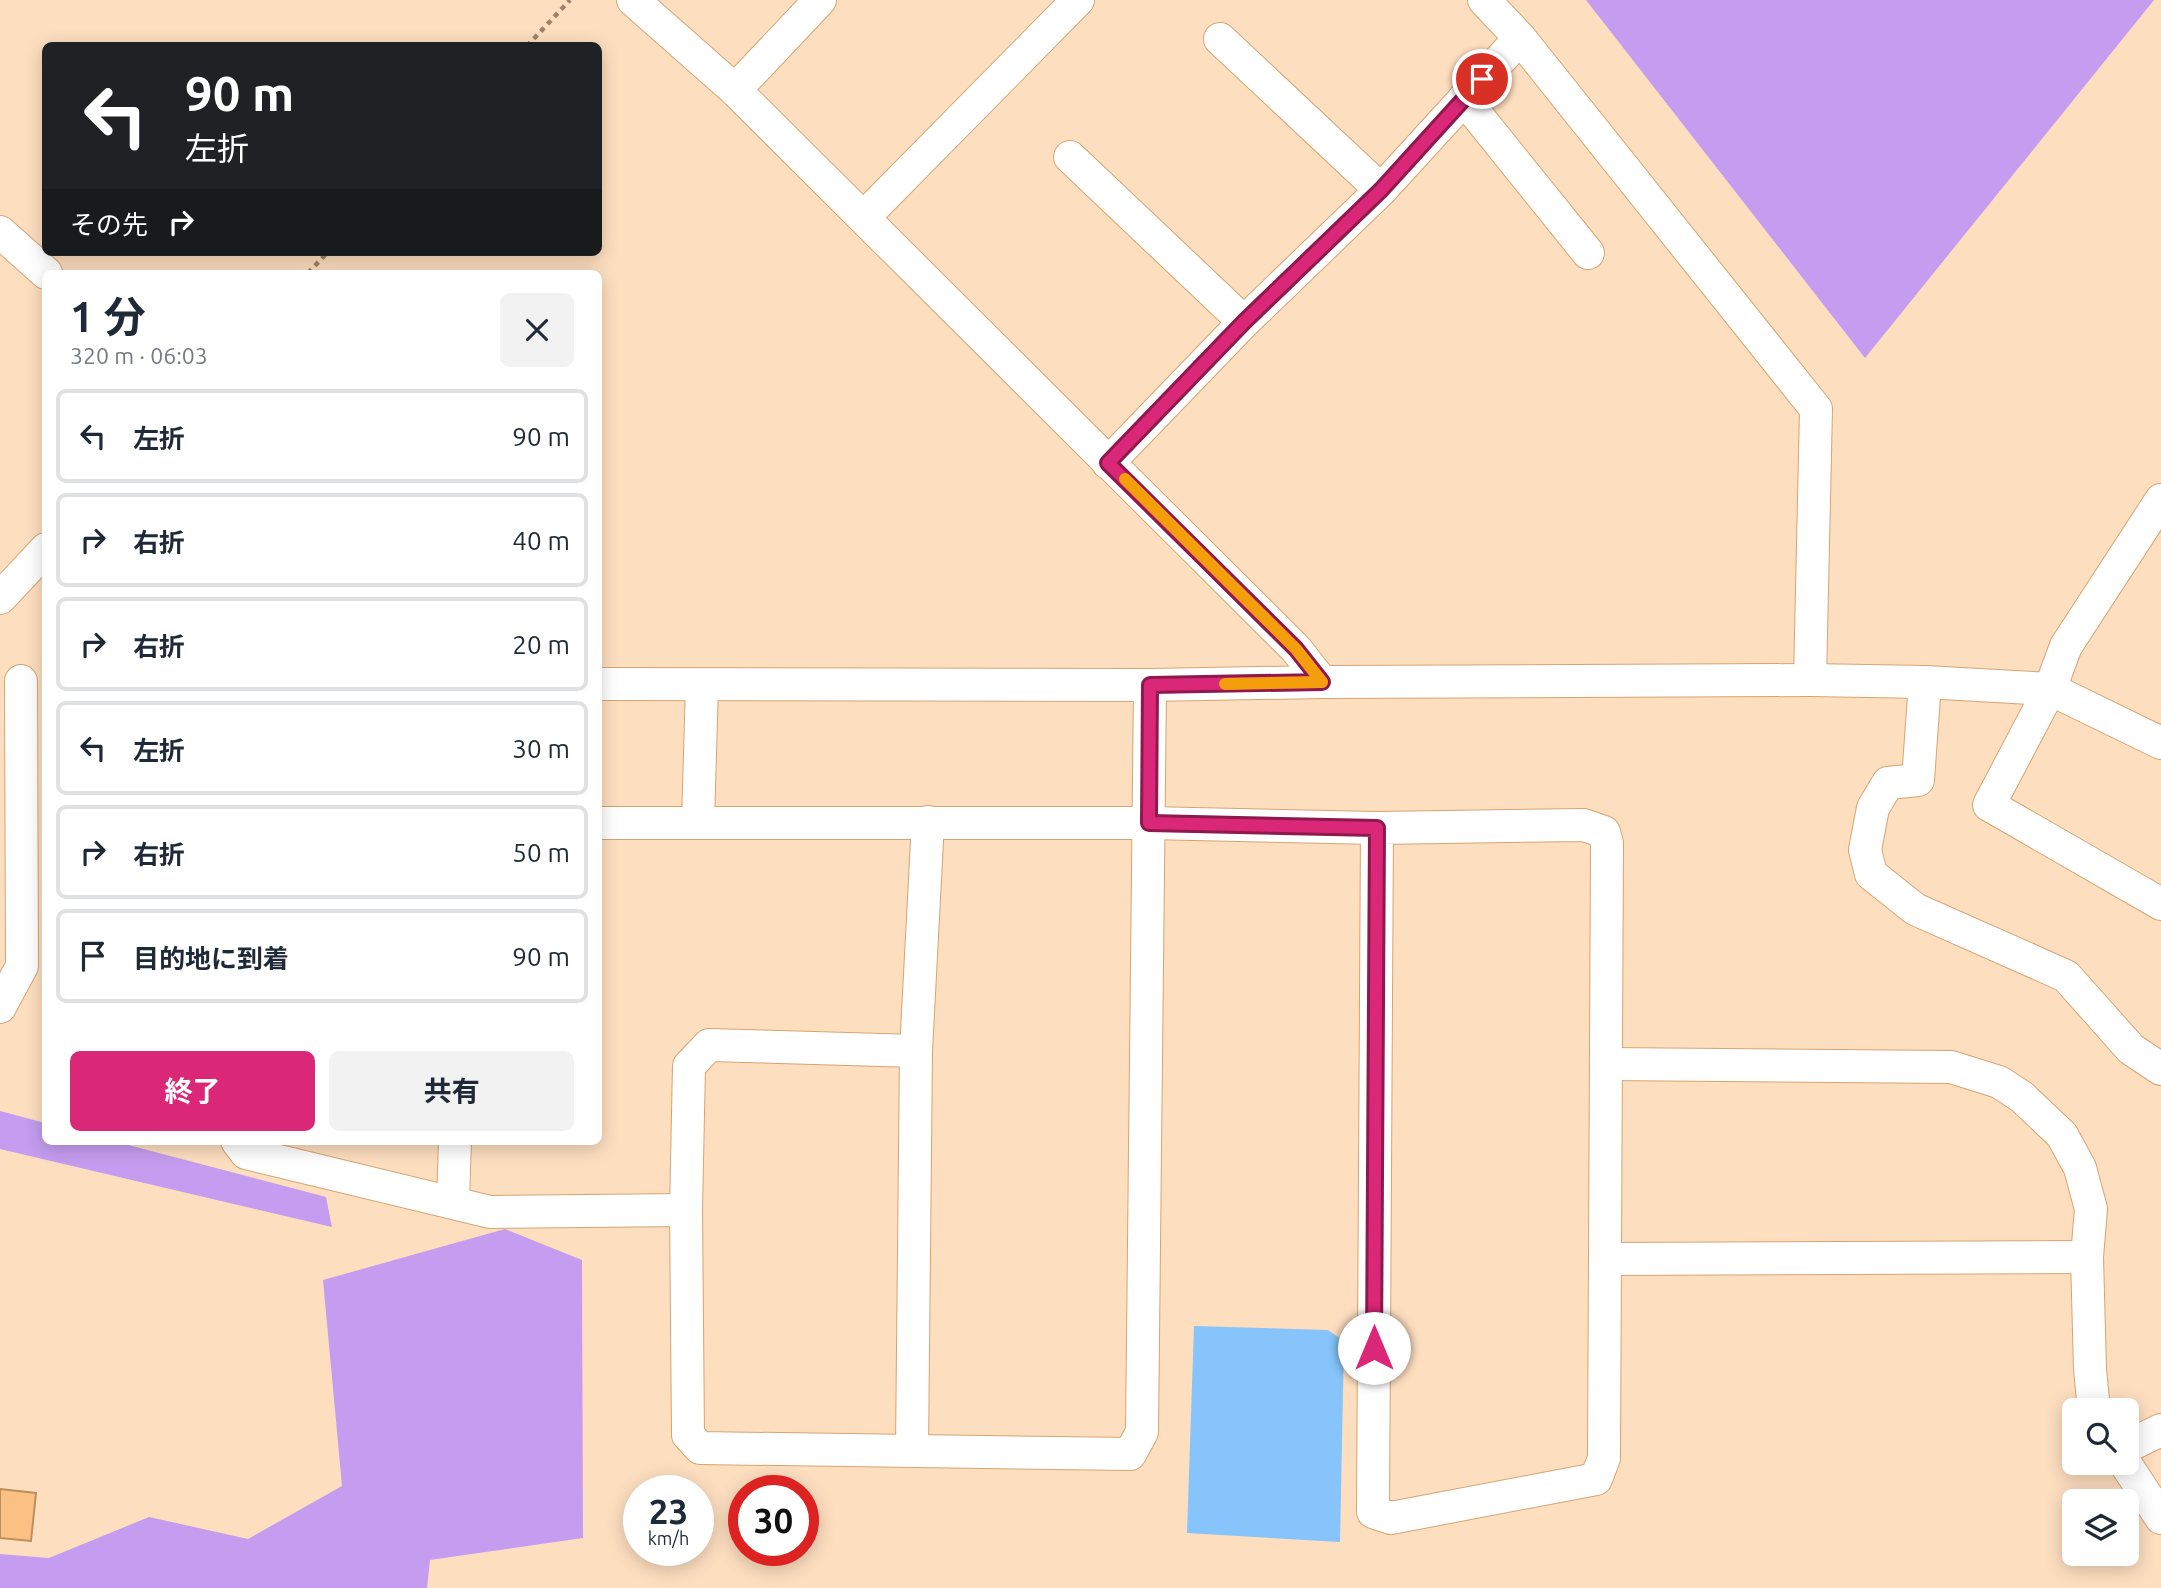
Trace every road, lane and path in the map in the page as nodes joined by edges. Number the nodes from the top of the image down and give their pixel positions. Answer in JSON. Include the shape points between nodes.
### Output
{"nodes":[{"id":1,"x":570,"y":0,"type":"edge"},
{"id":2,"x":633,"y":0,"type":"edge"},
{"id":3,"x":820,"y":0,"type":"edge"},
{"id":4,"x":1078,"y":0,"type":"edge"},
{"id":5,"x":1484,"y":0,"type":"edge"},
{"id":6,"x":1520,"y":38,"type":"junction"},
{"id":7,"x":1220,"y":39,"type":"dead end"},
{"id":8,"x":531,"y":42,"type":"edge"},
{"id":9,"x":735,"y":90,"type":"junction"},
{"id":10,"x":1464,"y":99,"type":"junction"},
{"id":11,"x":1070,"y":157,"type":"dead end"},
{"id":12,"x":1381,"y":190,"type":"junction"},
{"id":13,"x":864,"y":217,"type":"junction"},
{"id":14,"x":0,"y":232,"type":"edge"},
{"id":15,"x":1588,"y":253,"type":"dead end"},
{"id":16,"x":324,"y":256,"type":"edge"},
{"id":17,"x":44,"y":270,"type":"edge"},
{"id":18,"x":311,"y":270,"type":"edge"},
{"id":19,"x":1244,"y":322,"type":"junction"},
{"id":20,"x":1108,"y":463,"type":"junction"},
{"id":21,"x":2161,"y":500,"type":"edge"},
{"id":22,"x":42,"y":553,"type":"edge"},
{"id":23,"x":0,"y":598,"type":"edge"},
{"id":24,"x":1810,"y":680,"type":"junction"},
{"id":25,"x":22,"y":681,"type":"edge"},
{"id":26,"x":1322,"y":682,"type":"junction"},
{"id":27,"x":1925,"y":682,"type":"junction"},
{"id":28,"x":602,"y":684,"type":"edge"},
{"id":29,"x":702,"y":685,"type":"junction"},
{"id":30,"x":1150,"y":685,"type":"junction"},
{"id":31,"x":2050,"y":689,"type":"junction"},
{"id":32,"x":2161,"y":743,"type":"edge"},
{"id":33,"x":22,"y":821,"type":"edge"},
{"id":34,"x":602,"y":822,"type":"edge"},
{"id":35,"x":698,"y":822,"type":"junction"},
{"id":36,"x":928,"y":822,"type":"junction"},
{"id":37,"x":1149,"y":823,"type":"junction"},
{"id":38,"x":1377,"y":828,"type":"junction"},
{"id":39,"x":2161,"y":904,"type":"edge"},
{"id":40,"x":0,"y":1007,"type":"edge"},
{"id":41,"x":916,"y":1051,"type":"junction"},
{"id":42,"x":1607,"y":1064,"type":"junction"},
{"id":43,"x":2161,"y":1069,"type":"edge"},
{"id":44,"x":240,"y":1145,"type":"edge"},
{"id":45,"x":455,"y":1145,"type":"edge"},
{"id":46,"x":453,"y":1202,"type":"junction"},
{"id":47,"x":686,"y":1210,"type":"junction"},
{"id":48,"x":2087,"y":1257,"type":"junction"},
{"id":49,"x":1606,"y":1259,"type":"junction"},
{"id":50,"x":2093,"y":1398,"type":"edge"},
{"id":51,"x":2161,"y":1430,"type":"edge"},
{"id":52,"x":2139,"y":1441,"type":"edge"},
{"id":53,"x":912,"y":1450,"type":"junction"},
{"id":54,"x":2133,"y":1475,"type":"edge"},
{"id":55,"x":2161,"y":1518,"type":"edge"}],
"edges":[{"from":1,"to":8,"type":"path"},
{"from":2,"to":9,"type":"street"},
{"from":3,"to":9,"type":"street"},
{"from":4,"to":13,"type":"street"},
{"from":5,"to":6,"type":"street"},
{"from":6,"to":10,"type":"street"},
{"from":6,"to":24,"type":"street","via":[[1816,410]]},
{"from":7,"to":12,"type":"street"},
{"from":9,"to":13,"type":"street"},
{"from":10,"to":12,"type":"street"},
{"from":10,"to":15,"type":"street"},
{"from":11,"to":19,"type":"street"},
{"from":12,"to":19,"type":"street"},
{"from":13,"to":20,"type":"street"},
{"from":14,"to":17,"type":"street"},
{"from":16,"to":18,"type":"path"},
{"from":19,"to":20,"type":"street"},
{"from":20,"to":26,"type":"street","via":[[1296,649]]},
{"from":21,"to":31,"type":"street","via":[[2066,646]]},
{"from":22,"to":23,"type":"street"},
{"from":24,"to":26,"type":"street"},
{"from":24,"to":27,"type":"street"},
{"from":25,"to":33,"type":"street"},
{"from":26,"to":30,"type":"street"},
{"from":27,"to":31,"type":"street"},
{"from":27,"to":43,"type":"street","via":[[1918,780],[1888,783],[1873,808],[1865,850],[1871,874],[1915,909],[2066,976],[2131,1049]]},
{"from":28,"to":29,"type":"street"},
{"from":29,"to":30,"type":"street"},
{"from":29,"to":35,"type":"street"},
{"from":30,"to":37,"type":"street"},
{"from":31,"to":32,"type":"street"},
{"from":31,"to":39,"type":"street","via":[[1989,805]]},
{"from":33,"to":40,"type":"street","via":[[22,966]]},
{"from":34,"to":35,"type":"street"},
{"from":35,"to":36,"type":"street"},
{"from":36,"to":37,"type":"street"},
{"from":36,"to":41,"type":"street"},
{"from":37,"to":38,"type":"street"},
{"from":37,"to":53,"type":"street","via":[[1142,1432],[1130,1454]]},
{"from":38,"to":42,"type":"street","via":[[1584,825],[1604,832]]},
{"from":38,"to":49,"type":"street","via":[[1373,1512],[1391,1518],[1596,1479],[1604,1458]]},
{"from":41,"to":47,"type":"street","via":[[709,1045],[689,1066]]},
{"from":41,"to":53,"type":"street"},
{"from":42,"to":48,"type":"street","via":[[1951,1067],[1999,1082],[2044,1115],[2073,1152],[2091,1209]]},
{"from":42,"to":49,"type":"street"},
{"from":44,"to":46,"type":"street","via":[[246,1153]]},
{"from":45,"to":46,"type":"street"},
{"from":46,"to":47,"type":"street","via":[[490,1212]]},
{"from":47,"to":53,"type":"street","via":[[688,1435],[700,1448]]},
{"from":48,"to":49,"type":"street"},
{"from":48,"to":50,"type":"street"},
{"from":51,"to":52,"type":"street"},
{"from":54,"to":55,"type":"street"}]}
